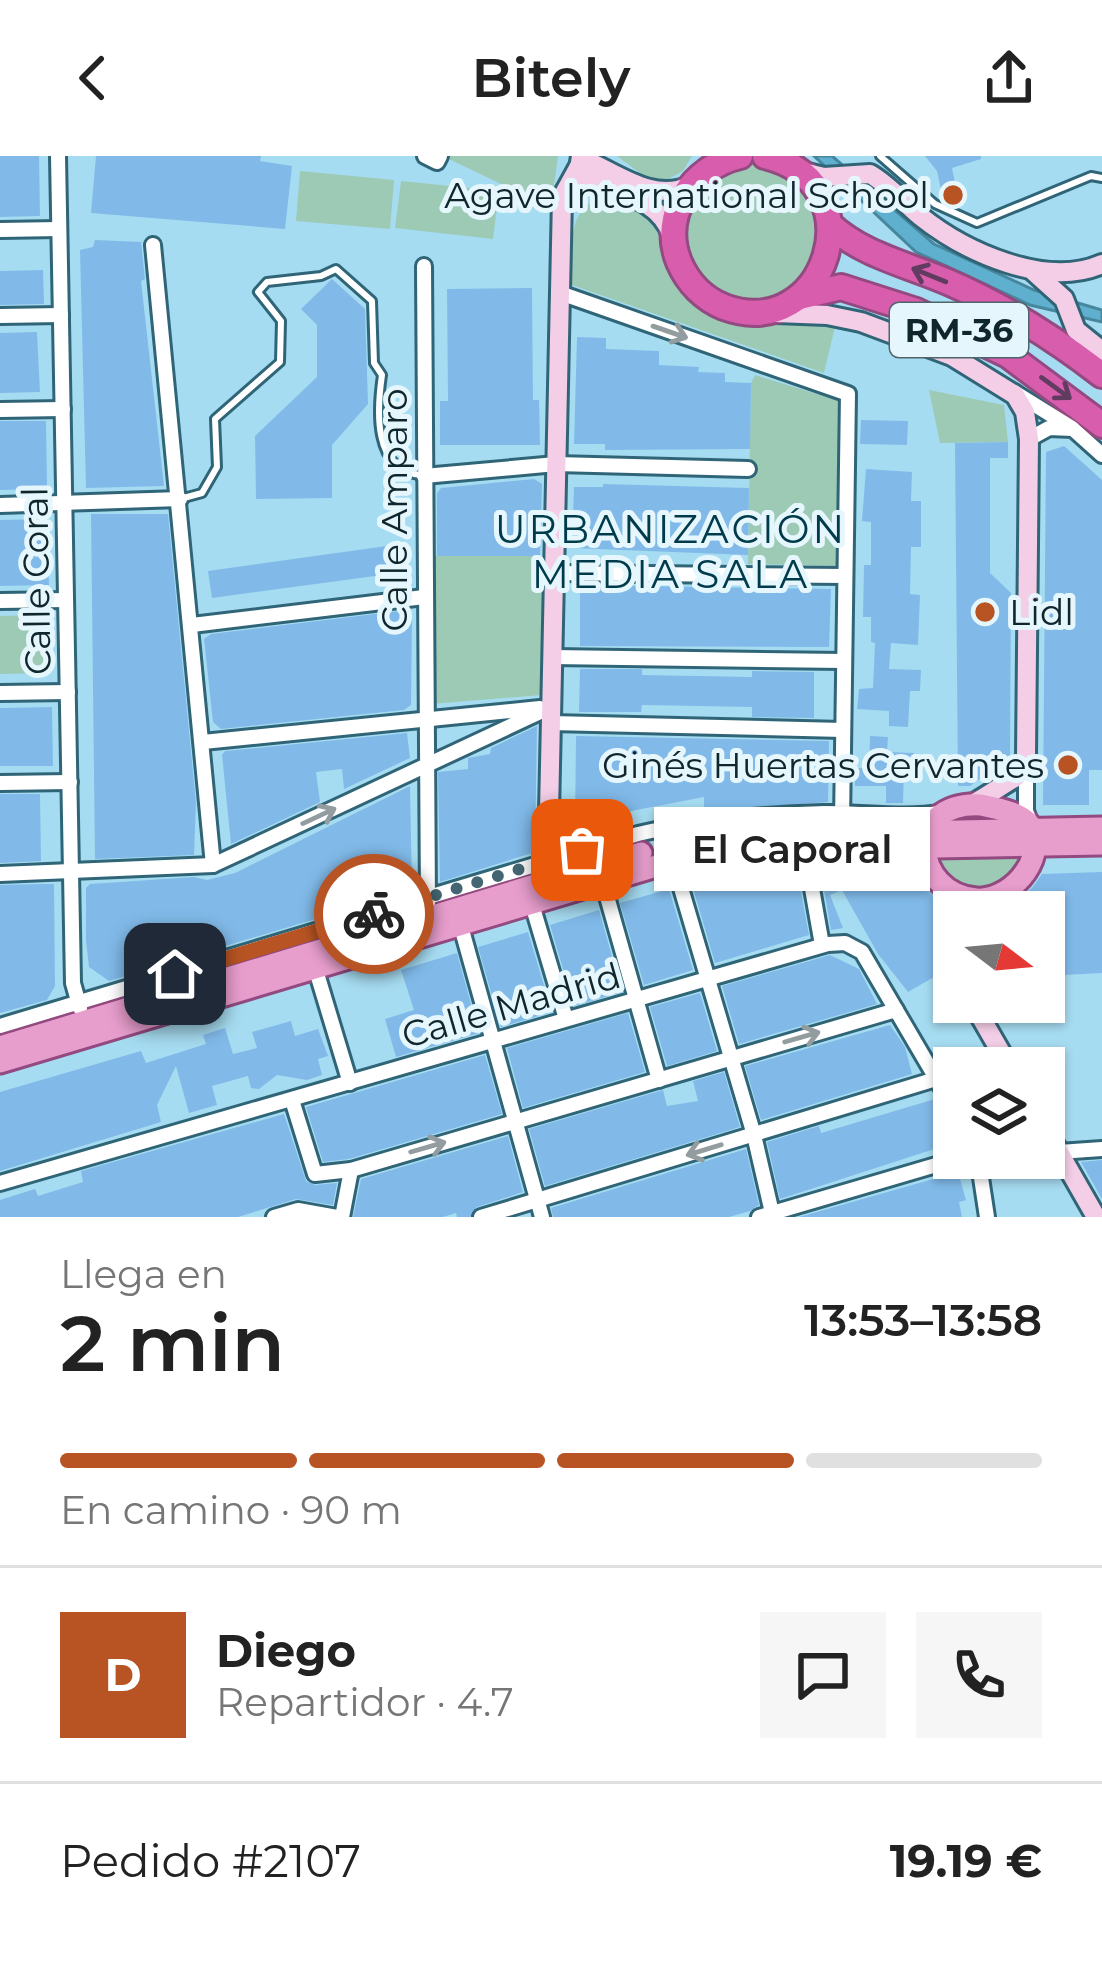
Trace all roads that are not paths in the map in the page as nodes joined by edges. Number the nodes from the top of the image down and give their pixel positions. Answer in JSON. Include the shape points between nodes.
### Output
{"nodes":[{"id":1,"x":58,"y":156,"type":"edge"},
{"id":2,"x":425,"y":156,"type":"edge"},
{"id":3,"x":440,"y":156,"type":"edge"},
{"id":4,"x":605,"y":156,"type":"edge"},
{"id":5,"x":707,"y":156,"type":"edge"},
{"id":6,"x":740,"y":156,"type":"edge"},
{"id":7,"x":880,"y":156,"type":"edge"},
{"id":8,"x":580,"y":158,"type":"edge"},
{"id":9,"x":778,"y":160,"type":"edge"},
{"id":10,"x":853,"y":174,"type":"junction"},
{"id":11,"x":1102,"y":178,"type":"edge"},
{"id":12,"x":618,"y":183,"type":"junction"},
{"id":13,"x":691,"y":184,"type":"junction"},
{"id":14,"x":828,"y":217,"type":"junction"},
{"id":15,"x":59,"y":229,"type":"junction"},
{"id":16,"x":0,"y":230,"type":"edge"},
{"id":17,"x":561,"y":236,"type":"junction"},
{"id":18,"x":153,"y":245,"type":"dead end"},
{"id":19,"x":675,"y":247,"type":"junction"},
{"id":20,"x":1102,"y":264,"type":"edge"},
{"id":21,"x":424,"y":266,"type":"dead end"},
{"id":22,"x":1025,"y":266,"type":"junction"},
{"id":23,"x":560,"y":293,"type":"junction"},
{"id":24,"x":797,"y":298,"type":"junction"},
{"id":25,"x":754,"y":312,"type":"junction"},
{"id":26,"x":1072,"y":313,"type":"junction"},
{"id":27,"x":61,"y":315,"type":"junction"},
{"id":28,"x":0,"y":316,"type":"edge"},
{"id":29,"x":1102,"y":351,"type":"edge"},
{"id":30,"x":1102,"y":375,"type":"edge"},
{"id":31,"x":1010,"y":390,"type":"junction"},
{"id":32,"x":63,"y":409,"type":"junction"},
{"id":33,"x":0,"y":410,"type":"edge"},
{"id":34,"x":1102,"y":425,"type":"edge"},
{"id":35,"x":1073,"y":429,"type":"junction"},
{"id":36,"x":1029,"y":439,"type":"junction"},
{"id":37,"x":1102,"y":455,"type":"edge"},
{"id":38,"x":556,"y":464,"type":"junction"},
{"id":39,"x":748,"y":469,"type":"dead end"},
{"id":40,"x":424,"y":476,"type":"junction"},
{"id":41,"x":180,"y":499,"type":"junction"},
{"id":42,"x":64,"y":503,"type":"junction"},
{"id":43,"x":0,"y":505,"type":"edge"},
{"id":44,"x":554,"y":573,"type":"junction"},
{"id":45,"x":845,"y":576,"type":"junction"},
{"id":46,"x":424,"y":597,"type":"junction"},
{"id":47,"x":66,"y":600,"type":"junction"},
{"id":48,"x":0,"y":601,"type":"edge"},
{"id":49,"x":192,"y":625,"type":"junction"},
{"id":50,"x":552,"y":657,"type":"junction"},
{"id":51,"x":844,"y":661,"type":"junction"},
{"id":52,"x":68,"y":692,"type":"junction"},
{"id":53,"x":0,"y":693,"type":"edge"},
{"id":54,"x":551,"y":715,"type":"junction"},
{"id":55,"x":425,"y":720,"type":"junction"},
{"id":56,"x":843,"y":730,"type":"junction"},
{"id":57,"x":203,"y":742,"type":"junction"},
{"id":58,"x":1026,"y":757,"type":"junction"},
{"id":59,"x":425,"y":767,"type":"junction"},
{"id":60,"x":70,"y":782,"type":"junction"},
{"id":61,"x":0,"y":783,"type":"edge"},
{"id":62,"x":973,"y":804,"type":"junction"},
{"id":63,"x":944,"y":812,"type":"junction"},
{"id":64,"x":1102,"y":828,"type":"edge"},
{"id":65,"x":842,"y":832,"type":"junction"},
{"id":66,"x":1032,"y":838,"type":"junction"},
{"id":67,"x":926,"y":840,"type":"junction"},
{"id":68,"x":1102,"y":844,"type":"edge"},
{"id":69,"x":805,"y":849,"type":"junction"},
{"id":70,"x":673,"y":861,"type":"junction"},
{"id":71,"x":213,"y":865,"type":"junction"},
{"id":72,"x":551,"y":869,"type":"junction"},
{"id":73,"x":71,"y":872,"type":"junction"},
{"id":74,"x":0,"y":874,"type":"edge"},
{"id":75,"x":602,"y":880,"type":"junction"},
{"id":76,"x":942,"y":884,"type":"junction"},
{"id":77,"x":944,"y":891,"type":"edge"},
{"id":78,"x":957,"y":891,"type":"edge"},
{"id":79,"x":1005,"y":891,"type":"edge"},
{"id":80,"x":531,"y":901,"type":"junction"},
{"id":81,"x":429,"y":907,"type":"junction"},
{"id":82,"x":460,"y":923,"type":"junction"},
{"id":83,"x":822,"y":945,"type":"junction"},
{"id":84,"x":313,"y":960,"type":"junction"},
{"id":85,"x":708,"y":979,"type":"junction"},
{"id":86,"x":98,"y":998,"type":"junction"},
{"id":87,"x":636,"y":1000,"type":"junction"},
{"id":88,"x":60,"y":1009,"type":"junction"},
{"id":89,"x":896,"y":1010,"type":"junction"},
{"id":90,"x":120,"y":1011,"type":"junction"},
{"id":91,"x":566,"y":1019,"type":"junction"},
{"id":92,"x":84,"y":1021,"type":"junction"},
{"id":93,"x":0,"y":1026,"type":"edge"},
{"id":94,"x":47,"y":1034,"type":"junction"},
{"id":95,"x":493,"y":1041,"type":"junction"},
{"id":96,"x":0,"y":1047,"type":"edge"},
{"id":97,"x":731,"y":1058,"type":"junction"},
{"id":98,"x":0,"y":1062,"type":"edge"},
{"id":99,"x":933,"y":1074,"type":"edge"},
{"id":100,"x":659,"y":1080,"type":"junction"},
{"id":101,"x":933,"y":1080,"type":"edge"},
{"id":102,"x":350,"y":1083,"type":"junction"},
{"id":103,"x":292,"y":1100,"type":"junction"},
{"id":104,"x":516,"y":1121,"type":"junction"},
{"id":105,"x":754,"y":1135,"type":"junction"},
{"id":106,"x":1102,"y":1149,"type":"edge"},
{"id":107,"x":1065,"y":1152,"type":"edge"},
{"id":108,"x":1065,"y":1163,"type":"edge"},
{"id":109,"x":933,"y":1166,"type":"edge"},
{"id":110,"x":351,"y":1170,"type":"junction"},
{"id":111,"x":981,"y":1179,"type":"edge"},
{"id":112,"x":0,"y":1183,"type":"edge"},
{"id":113,"x":538,"y":1200,"type":"junction"},
{"id":114,"x":768,"y":1216,"type":"edge"},
{"id":115,"x":274,"y":1217,"type":"edge"},
{"id":116,"x":340,"y":1217,"type":"edge"},
{"id":117,"x":481,"y":1217,"type":"edge"},
{"id":118,"x":542,"y":1217,"type":"edge"},
{"id":119,"x":987,"y":1217,"type":"edge"},
{"id":120,"x":1096,"y":1217,"type":"edge"}],
"edges":[{"from":1,"to":15,"type":"street","name":"Calle Coral"},
{"from":2,"to":3,"type":"street"},
{"from":4,"to":12,"type":"main road"},
{"from":5,"to":13,"type":"highway"},
{"from":6,"to":13,"type":"highway"},
{"from":7,"to":11,"type":"lane","via":[[934,204],[976,224]]},
{"from":8,"to":12,"type":"main road","via":[[585,177]]},
{"from":8,"to":17,"type":"main road","via":[[562,197]]},
{"from":9,"to":10,"type":"main road","via":[[824,177]]},
{"from":9,"to":14,"type":"highway","number":"RM-36","via":[[818,191]]},
{"from":10,"to":14,"type":"main road","via":[[840,184]]},
{"from":10,"to":22,"type":"main road","via":[[875,176],[958,240]]},
{"from":12,"to":13,"type":"main road","via":[[664,193]]},
{"from":12,"to":17,"type":"main road","via":[[581,195]]},
{"from":12,"to":19,"type":"main road","via":[[657,211]]},
{"from":13,"to":19,"type":"highway","via":[[675,221]]},
{"from":14,"to":24,"type":"highway","via":[[822,268]]},
{"from":30,"to":14,"type":"highway","number":"RM-36","one_way":true,"via":[[1000,307],[863,249]]},
{"from":15,"to":16,"type":"street"},
{"from":15,"to":27,"type":"street","name":"Calle Coral"},
{"from":17,"to":23,"type":"main road"},
{"from":18,"to":41,"type":"street"},
{"from":19,"to":25,"type":"highway","via":[[700,292]]},
{"from":20,"to":22,"type":"main road","via":[[1065,272]]},
{"from":20,"to":26,"type":"main road","via":[[1077,288]]},
{"from":21,"to":40,"type":"street","name":"Calle Amparo"},
{"from":22,"to":26,"type":"main road"},
{"from":23,"to":38,"type":"main road"},
{"from":23,"to":45,"type":"street","one_way":true,"via":[[848,394]]},
{"from":24,"to":25,"type":"highway","number":"RM-36"},
{"from":24,"to":34,"type":"highway","number":"RM-36","one_way":true,"via":[[844,287],[916,310],[1008,356]]},
{"from":25,"to":31,"type":"main road","via":[[827,315],[882,328]]},
{"from":26,"to":29,"type":"main road","via":[[1076,330]]},
{"from":27,"to":28,"type":"street"},
{"from":27,"to":32,"type":"street","name":"Calle Coral"},
{"from":31,"to":35,"type":"street"},
{"from":31,"to":36,"type":"main road","via":[[1025,412]]},
{"from":32,"to":33,"type":"street"},
{"from":32,"to":42,"type":"street","name":"Calle Coral"},
{"from":35,"to":36,"type":"street","via":[[1049,428]]},
{"from":35,"to":37,"type":"street"},
{"from":36,"to":58,"type":"main road"},
{"from":38,"to":39,"type":"street"},
{"from":38,"to":40,"type":"street"},
{"from":38,"to":44,"type":"main road"},
{"from":40,"to":41,"type":"lane","via":[[407,474],[391,459],[376,422],[382,374],[374,364],[372,301],[336,269],[267,282],[258,292],[280,321],[280,362],[215,418],[217,467],[202,494]]},
{"from":40,"to":46,"type":"street","name":"Calle Amparo"},
{"from":41,"to":42,"type":"street"},
{"from":41,"to":49,"type":"street"},
{"from":42,"to":43,"type":"street"},
{"from":42,"to":47,"type":"street","name":"Calle Coral"},
{"from":44,"to":45,"type":"street"},
{"from":44,"to":50,"type":"main road"},
{"from":45,"to":51,"type":"street"},
{"from":46,"to":49,"type":"street"},
{"from":46,"to":55,"type":"street","name":"Calle Amparo"},
{"from":47,"to":48,"type":"street"},
{"from":47,"to":52,"type":"street","name":"Calle Coral"},
{"from":49,"to":57,"type":"street"},
{"from":50,"to":51,"type":"street"},
{"from":50,"to":54,"type":"main road"},
{"from":51,"to":56,"type":"street"},
{"from":52,"to":53,"type":"street"},
{"from":52,"to":60,"type":"street","name":"Calle Coral"},
{"from":54,"to":55,"type":"street"},
{"from":54,"to":56,"type":"street"},
{"from":54,"to":59,"type":"street"},
{"from":54,"to":72,"type":"main road"},
{"from":55,"to":57,"type":"street"},
{"from":55,"to":59,"type":"street","name":"Calle Amparo"},
{"from":56,"to":65,"type":"street"},
{"from":57,"to":71,"type":"street"},
{"from":58,"to":62,"type":"main road","via":[[1016,778]]},
{"from":58,"to":66,"type":"street"},
{"from":71,"to":59,"type":"street","one_way":true},
{"from":59,"to":81,"type":"street","name":"Calle Amparo"},
{"from":60,"to":61,"type":"street"},
{"from":60,"to":73,"type":"street","name":"Calle Coral"},
{"from":62,"to":63,"type":"main road"},
{"from":62,"to":66,"type":"main road","via":[[1010,813]]},
{"from":63,"to":65,"type":"street"},
{"from":63,"to":67,"type":"main road","via":[[930,822]]},
{"from":64,"to":66,"type":"main road"},
{"from":65,"to":67,"type":"main road"},
{"from":65,"to":69,"type":"main road"},
{"from":65,"to":72,"type":"main road","via":[[698,842]]},
{"from":65,"to":76,"type":"main road","via":[[880,861],[910,861]]},
{"from":66,"to":67,"type":"main road"},
{"from":66,"to":68,"type":"main road"},
{"from":66,"to":79,"type":"main road","via":[[1023,876]]},
{"from":67,"to":76,"type":"main road"},
{"from":69,"to":70,"type":"main road"},
{"from":69,"to":83,"type":"street"},
{"from":70,"to":75,"type":"main road"},
{"from":70,"to":85,"type":"street"},
{"from":71,"to":73,"type":"street"},
{"from":72,"to":81,"type":"main road"},
{"from":73,"to":74,"type":"street"},
{"from":73,"to":92,"type":"street","name":"Calle Coral","via":[[74,983]]},
{"from":75,"to":80,"type":"main road"},
{"from":75,"to":87,"type":"street"},
{"from":76,"to":77,"type":"main road"},
{"from":76,"to":78,"type":"main road"},
{"from":80,"to":82,"type":"main road"},
{"from":80,"to":91,"type":"street"},
{"from":81,"to":84,"type":"main road"},
{"from":81,"to":86,"type":"street"},
{"from":82,"to":84,"type":"main road"},
{"from":82,"to":95,"type":"street"},
{"from":83,"to":85,"type":"street","name":"Calle Madrid"},
{"from":83,"to":89,"type":"street","via":[[862,952]]},
{"from":84,"to":90,"type":"main road"},
{"from":84,"to":92,"type":"main road"},
{"from":84,"to":102,"type":"street"},
{"from":85,"to":87,"type":"street","name":"Calle Madrid"},
{"from":85,"to":97,"type":"street"},
{"from":86,"to":90,"type":"street"},
{"from":86,"to":92,"type":"street"},
{"from":87,"to":91,"type":"street","name":"Calle Madrid"},
{"from":87,"to":100,"type":"street"},
{"from":88,"to":92,"type":"street"},
{"from":88,"to":93,"type":"street"},
{"from":88,"to":94,"type":"street"},
{"from":97,"to":89,"type":"street","one_way":true},
{"from":89,"to":99,"type":"street"},
{"from":90,"to":92,"type":"main road"},
{"from":91,"to":95,"type":"street","name":"Calle Madrid"},
{"from":92,"to":94,"type":"main road"},
{"from":92,"to":98,"type":"main road"},
{"from":94,"to":96,"type":"main road"},
{"from":95,"to":102,"type":"street","name":"Calle Madrid"},
{"from":95,"to":104,"type":"street"},
{"from":97,"to":100,"type":"street"},
{"from":97,"to":105,"type":"street"},
{"from":100,"to":104,"type":"street"},
{"from":101,"to":105,"type":"street"},
{"from":102,"to":103,"type":"street","name":"Calle Madrid"},
{"from":103,"to":110,"type":"street","via":[[315,1174]]},
{"from":103,"to":112,"type":"street","name":"Calle Madrid"},
{"from":110,"to":104,"type":"street","one_way":true},
{"from":104,"to":113,"type":"street"},
{"from":105,"to":113,"type":"street","one_way":true},
{"from":105,"to":114,"type":"street"},
{"from":106,"to":107,"type":"street"},
{"from":108,"to":120,"type":"main road"},
{"from":109,"to":114,"type":"street"},
{"from":110,"to":116,"type":"street"},
{"from":111,"to":119,"type":"street"},
{"from":113,"to":117,"type":"street"},
{"from":113,"to":118,"type":"street"},
{"from":115,"to":116,"type":"street","via":[[298,1210]]}]}
